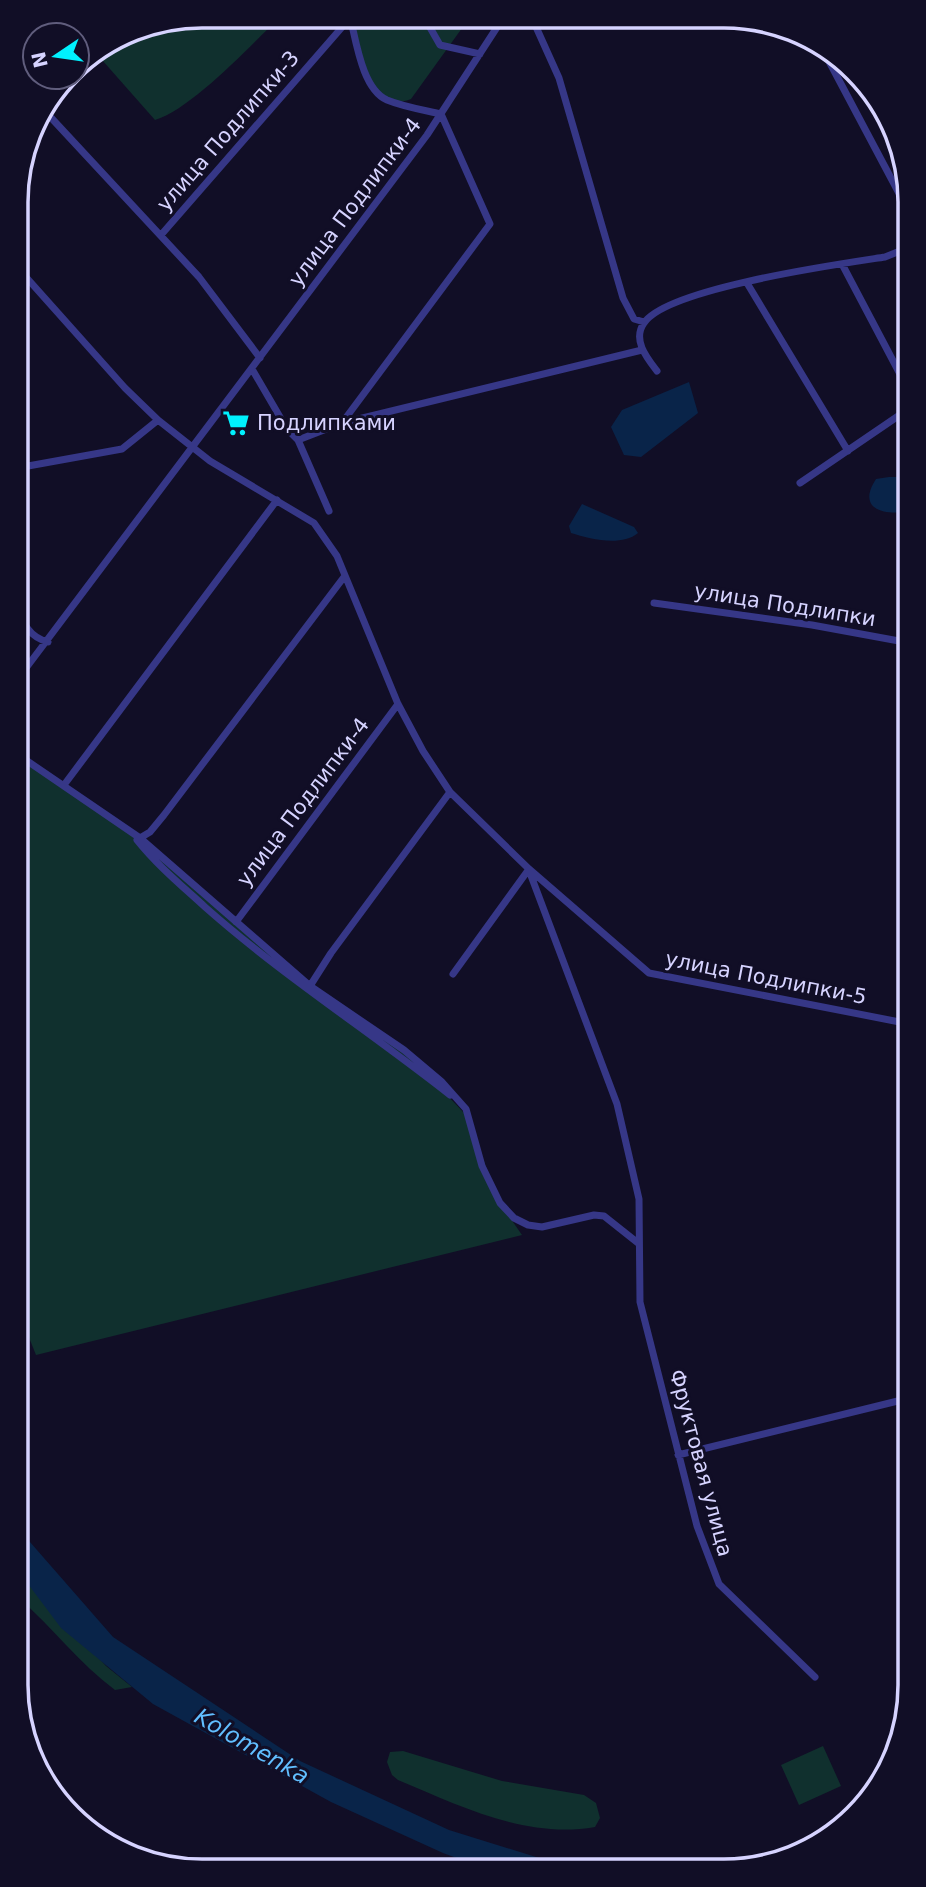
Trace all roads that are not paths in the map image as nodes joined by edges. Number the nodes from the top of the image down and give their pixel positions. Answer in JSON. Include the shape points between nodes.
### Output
{"nodes":[{"id":1,"x":340,"y":28,"type":"edge"},
{"id":2,"x":353,"y":28,"type":"edge"},
{"id":3,"x":430,"y":28,"type":"edge"},
{"id":4,"x":497,"y":28,"type":"edge"},
{"id":5,"x":536,"y":28,"type":"edge"},
{"id":6,"x":480,"y":54,"type":"junction"},
{"id":7,"x":831,"y":65,"type":"edge"},
{"id":8,"x":441,"y":114,"type":"junction"},
{"id":9,"x":50,"y":117,"type":"edge"},
{"id":10,"x":897,"y":190,"type":"edge"},
{"id":11,"x":161,"y":235,"type":"junction"},
{"id":12,"x":898,"y":252,"type":"edge"},
{"id":13,"x":842,"y":264,"type":"junction"},
{"id":14,"x":28,"y":279,"type":"edge"},
{"id":15,"x":747,"y":283,"type":"junction"},
{"id":16,"x":644,"y":322,"type":"junction"},
{"id":17,"x":642,"y":350,"type":"junction"},
{"id":18,"x":260,"y":358,"type":"junction"},
{"id":19,"x":252,"y":369,"type":"junction"},
{"id":20,"x":898,"y":370,"type":"edge"},
{"id":21,"x":657,"y":371,"type":"dead end"},
{"id":22,"x":898,"y":416,"type":"edge"},
{"id":23,"x":158,"y":420,"type":"junction"},
{"id":24,"x":342,"y":423,"type":"junction"},
{"id":25,"x":298,"y":440,"type":"junction"},
{"id":26,"x":193,"y":447,"type":"junction"},
{"id":27,"x":848,"y":451,"type":"junction"},
{"id":28,"x":28,"y":466,"type":"edge"},
{"id":29,"x":800,"y":483,"type":"dead end"},
{"id":30,"x":277,"y":500,"type":"junction"},
{"id":31,"x":329,"y":511,"type":"dead end"},
{"id":32,"x":344,"y":578,"type":"junction"},
{"id":33,"x":654,"y":603,"type":"dead end"},
{"id":34,"x":28,"y":631,"type":"edge"},
{"id":35,"x":898,"y":641,"type":"edge"},
{"id":36,"x":48,"y":642,"type":"junction"},
{"id":37,"x":28,"y":667,"type":"edge"},
{"id":38,"x":398,"y":704,"type":"junction"},
{"id":39,"x":28,"y":761,"type":"edge"},
{"id":40,"x":64,"y":785,"type":"junction"},
{"id":41,"x":450,"y":792,"type":"junction"},
{"id":42,"x":131,"y":833,"type":"junction"},
{"id":43,"x":140,"y":838,"type":"junction"},
{"id":44,"x":528,"y":869,"type":"junction"},
{"id":45,"x":236,"y":922,"type":"junction"},
{"id":46,"x":453,"y":974,"type":"dead end"},
{"id":47,"x":310,"y":986,"type":"junction"},
{"id":48,"x":898,"y":1022,"type":"edge"},
{"id":49,"x":466,"y":1109,"type":"junction"},
{"id":50,"x":638,"y":1243,"type":"junction"},
{"id":51,"x":898,"y":1401,"type":"edge"},
{"id":52,"x":678,"y":1455,"type":"junction"},
{"id":53,"x":816,"y":1677,"type":"dead end"}],
"edges":[{"from":1,"to":11,"type":"street","name":"улица Подлипки-3"},
{"from":2,"to":8,"type":"street","name":"улица Подлипки-3","via":[[368,77],[385,100]]},
{"from":3,"to":6,"type":"street","via":[[440,45]]},
{"from":4,"to":6,"type":"street"},
{"from":5,"to":16,"type":"street","via":[[559,78],[623,298],[634,319]]},
{"from":6,"to":8,"type":"street"},
{"from":7,"to":10,"type":"street"},
{"from":8,"to":18,"type":"street","name":"улица Подлипки-4"},
{"from":8,"to":24,"type":"street","name":"улица Подлипки-4","via":[[490,224]]},
{"from":9,"to":11,"type":"street","name":"улица Подлипки-3"},
{"from":11,"to":18,"type":"street","name":"улица Подлипки-3"},
{"from":12,"to":13,"type":"street"},
{"from":13,"to":15,"type":"street"},
{"from":13,"to":20,"type":"street"},
{"from":14,"to":23,"type":"street"},
{"from":15,"to":16,"type":"street","via":[[708,291],[664,308]]},
{"from":15,"to":27,"type":"street"},
{"from":16,"to":17,"type":"street"},
{"from":17,"to":21,"type":"street"},
{"from":17,"to":24,"type":"street"},
{"from":18,"to":19,"type":"street","name":"улица Подлипки-4"},
{"from":19,"to":25,"type":"street"},
{"from":19,"to":26,"type":"street","name":"улица Подлипки-4"},
{"from":22,"to":27,"type":"street"},
{"from":23,"to":26,"type":"street"},
{"from":23,"to":28,"type":"street","via":[[122,449]]},
{"from":24,"to":25,"type":"street"},
{"from":25,"to":31,"type":"street"},
{"from":26,"to":30,"type":"street"},
{"from":26,"to":36,"type":"street","name":"улица Подлипки-4"},
{"from":27,"to":29,"type":"street"},
{"from":30,"to":32,"type":"street","via":[[314,523],[337,556]]},
{"from":30,"to":40,"type":"street"},
{"from":32,"to":38,"type":"street"},
{"from":32,"to":43,"type":"street","via":[[164,815]]},
{"from":33,"to":35,"type":"street","name":"улица Подлипки"},
{"from":34,"to":36,"type":"street"},
{"from":36,"to":37,"type":"street","name":"улица Подлипки-4"},
{"from":38,"to":41,"type":"street"},
{"from":38,"to":45,"type":"street","name":"улица Подлипки-4"},
{"from":39,"to":40,"type":"street"},
{"from":40,"to":42,"type":"street"},
{"from":41,"to":44,"type":"street"},
{"from":41,"to":47,"type":"street"},
{"from":42,"to":43,"type":"street"},
{"from":42,"to":49,"type":"street","via":[[154,861],[236,934]]},
{"from":43,"to":45,"type":"street"},
{"from":44,"to":46,"type":"street"},
{"from":44,"to":48,"type":"street","name":"улица Подлипки-5","via":[[649,973]]},
{"from":44,"to":50,"type":"street","name":"Фруктовая улица","via":[[617,1104],[639,1199]]},
{"from":45,"to":47,"type":"street"},
{"from":47,"to":49,"type":"street","via":[[404,1050]]},
{"from":49,"to":50,"type":"street","via":[[482,1167],[499,1203],[514,1218],[542,1227],[604,1216]]},
{"from":50,"to":52,"type":"street","name":"Фруктовая улица","via":[[640,1302]]},
{"from":51,"to":52,"type":"street"},
{"from":52,"to":53,"type":"street","name":"Фруктовая улица","via":[[719,1584]]}]}
